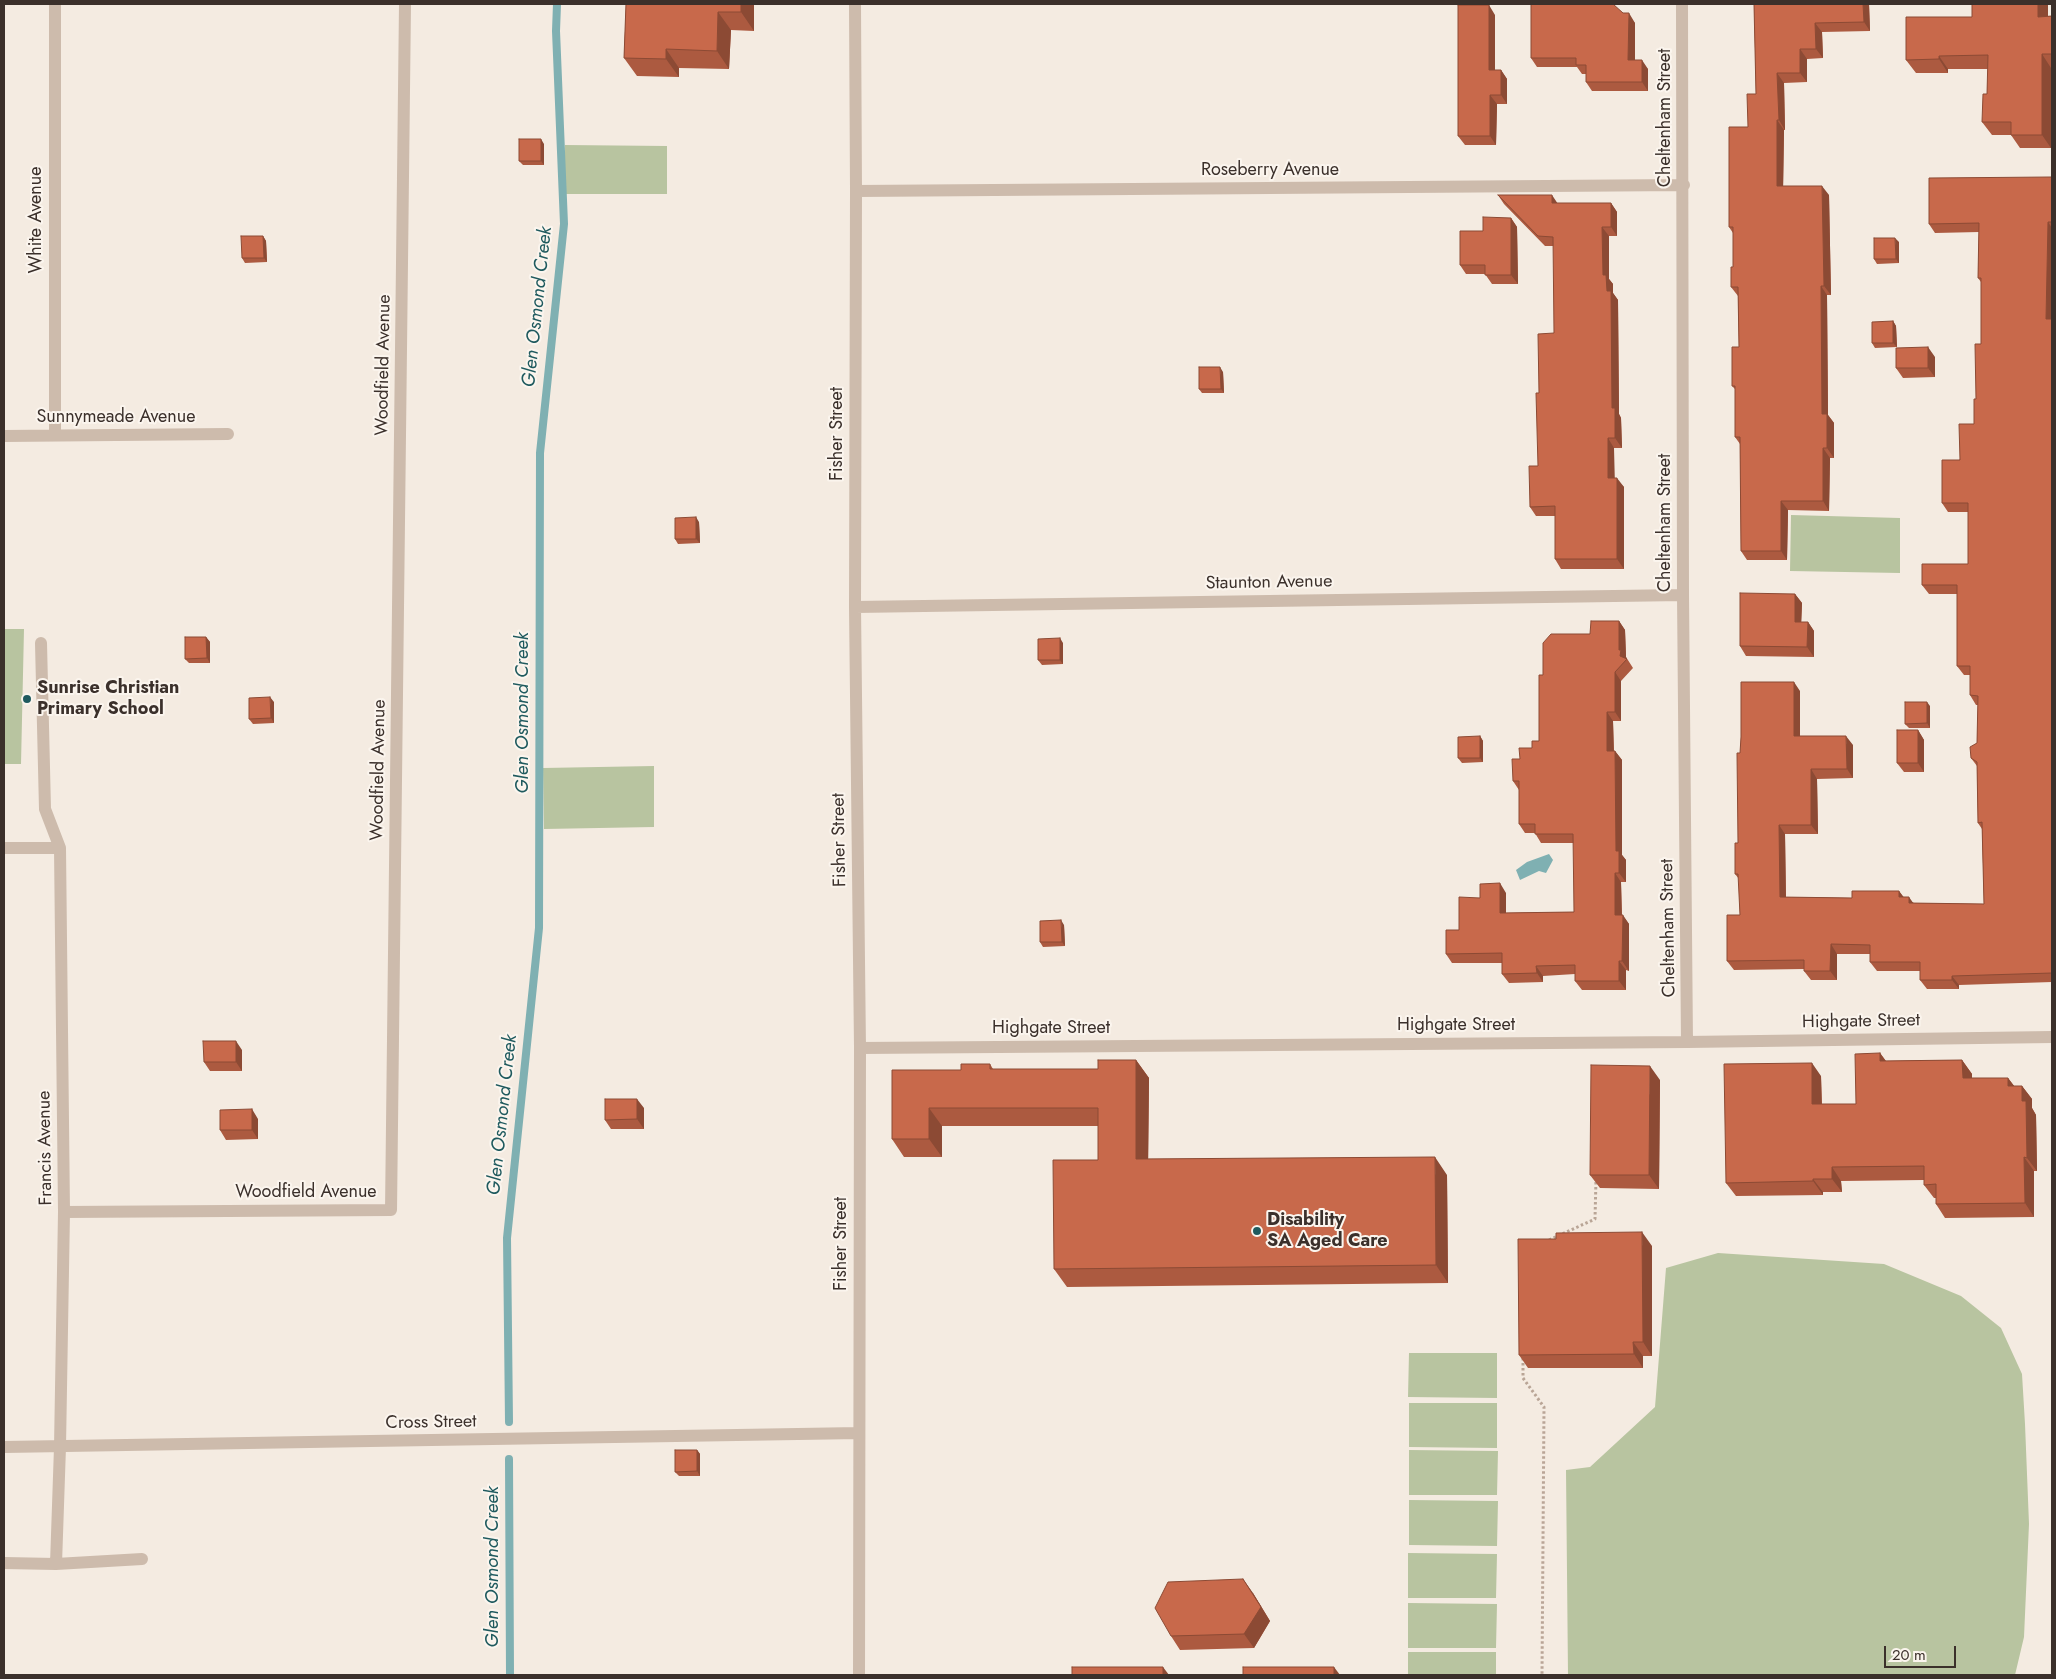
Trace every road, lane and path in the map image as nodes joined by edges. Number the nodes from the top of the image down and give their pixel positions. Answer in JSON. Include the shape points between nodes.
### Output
{"nodes":[{"id":1,"x":54,"y":4,"type":"edge"},
{"id":2,"x":405,"y":4,"type":"edge"},
{"id":3,"x":854,"y":4,"type":"edge"},
{"id":4,"x":1682,"y":4,"type":"edge"},
{"id":5,"x":1684,"y":186,"type":"junction"},
{"id":6,"x":856,"y":192,"type":"junction"},
{"id":7,"x":228,"y":434,"type":"dead end"},
{"id":8,"x":55,"y":435,"type":"junction"},
{"id":9,"x":4,"y":436,"type":"edge"},
{"id":10,"x":1683,"y":595,"type":"junction"},
{"id":11,"x":855,"y":607,"type":"junction"},
{"id":12,"x":41,"y":643,"type":"dead end"},
{"id":13,"x":4,"y":848,"type":"edge"},
{"id":14,"x":60,"y":848,"type":"junction"},
{"id":15,"x":2052,"y":1036,"type":"edge"},
{"id":16,"x":1687,"y":1042,"type":"junction"},
{"id":17,"x":860,"y":1048,"type":"junction"},
{"id":18,"x":1596,"y":1170,"type":"edge"},
{"id":19,"x":64,"y":1212,"type":"junction"},
{"id":20,"x":1542,"y":1244,"type":"edge"},
{"id":21,"x":1523,"y":1349,"type":"edge"},
{"id":22,"x":859,"y":1433,"type":"junction"},
{"id":23,"x":4,"y":1447,"type":"edge"},
{"id":24,"x":60,"y":1447,"type":"junction"},
{"id":25,"x":142,"y":1559,"type":"dead end"},
{"id":26,"x":4,"y":1563,"type":"edge"},
{"id":27,"x":56,"y":1564,"type":"junction"},
{"id":28,"x":859,"y":1675,"type":"edge"},
{"id":29,"x":1542,"y":1675,"type":"edge"}],
"edges":[{"from":1,"to":8,"type":"street","name":"White Avenue"},
{"from":2,"to":19,"type":"street","name":"Woodfield Avenue","via":[[391,1210]]},
{"from":3,"to":6,"type":"street","name":"Fisher Street"},
{"from":4,"to":5,"type":"street","name":"Cheltenham Street"},
{"from":5,"to":6,"type":"street","name":"Roseberry Avenue"},
{"from":5,"to":10,"type":"street","name":"Cheltenham Street"},
{"from":6,"to":11,"type":"street","name":"Fisher Street"},
{"from":7,"to":8,"type":"street","name":"Sunnymeade Avenue"},
{"from":8,"to":9,"type":"street","name":"Sunnymeade Avenue"},
{"from":10,"to":11,"type":"street","name":"Staunton Avenue"},
{"from":10,"to":16,"type":"street","name":"Cheltenham Street"},
{"from":11,"to":17,"type":"street","name":"Fisher Street"},
{"from":12,"to":14,"type":"street","name":"Francis Avenue","via":[[45,809]]},
{"from":13,"to":14,"type":"street"},
{"from":14,"to":19,"type":"street","name":"Francis Avenue"},
{"from":15,"to":16,"type":"street","name":"Highgate Street"},
{"from":16,"to":17,"type":"street","name":"Highgate Street"},
{"from":17,"to":22,"type":"street","name":"Fisher Street"},
{"from":18,"to":20,"type":"path","via":[[1595,1219]]},
{"from":19,"to":24,"type":"street","name":"Francis Avenue"},
{"from":21,"to":29,"type":"path","via":[[1523,1378],[1544,1407]]},
{"from":22,"to":24,"type":"street","name":"Cross Street"},
{"from":22,"to":28,"type":"street","name":"Fisher Street"},
{"from":23,"to":24,"type":"street","name":"Cross Street"},
{"from":24,"to":27,"type":"street","name":"Francis Avenue"},
{"from":25,"to":27,"type":"street"},
{"from":26,"to":27,"type":"street"}]}
